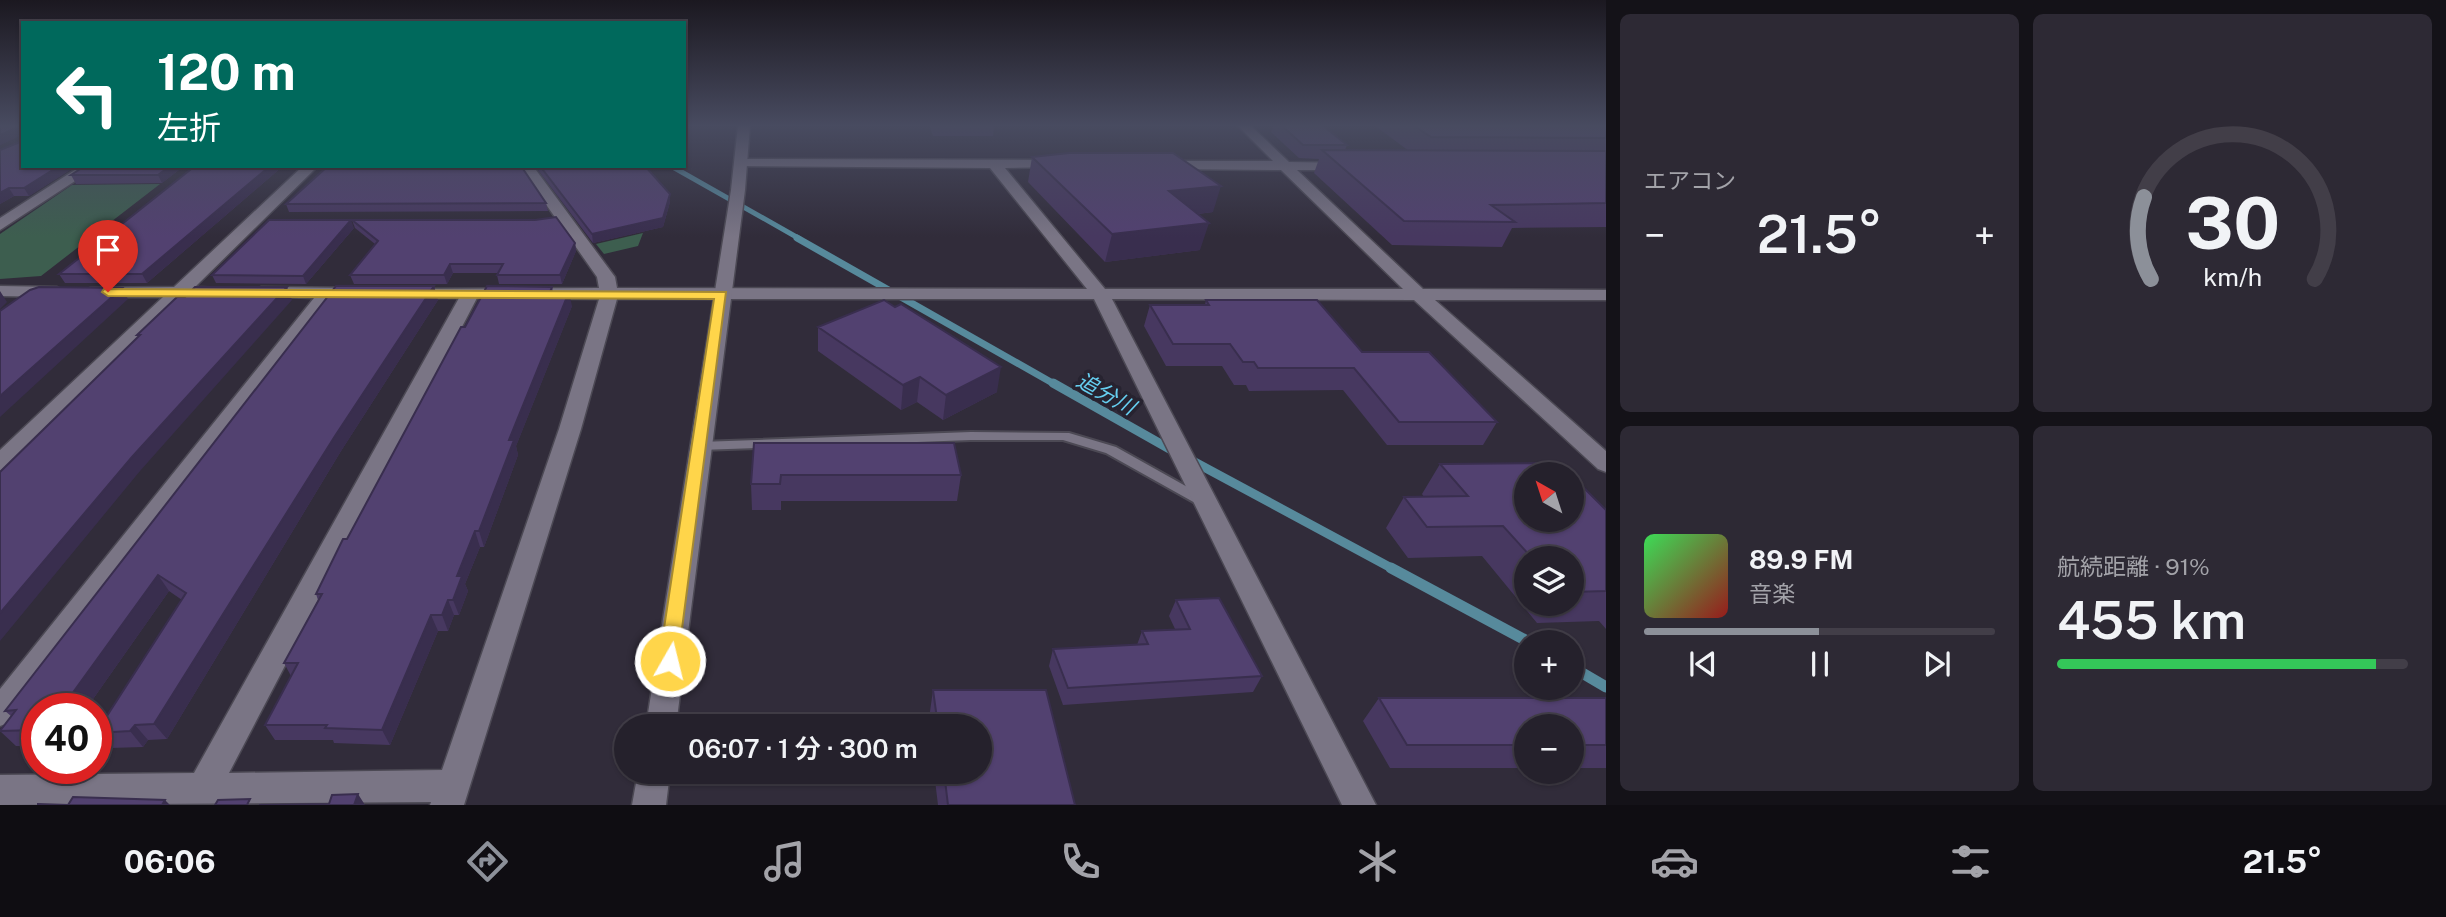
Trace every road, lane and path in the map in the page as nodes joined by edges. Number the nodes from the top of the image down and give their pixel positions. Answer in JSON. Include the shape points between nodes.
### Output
{"nodes":[{"id":1,"x":740,"y":163,"type":"joint"},
{"id":2,"x":1281,"y":163,"type":"edge"},
{"id":3,"x":994,"y":164,"type":"junction"},
{"id":4,"x":1077,"y":164,"type":"edge"},
{"id":5,"x":1147,"y":165,"type":"edge"},
{"id":6,"x":1285,"y":166,"type":"junction"},
{"id":7,"x":1355,"y":166,"type":"edge"},
{"id":8,"x":88,"y":168,"type":"edge"},
{"id":9,"x":309,"y":168,"type":"edge"},
{"id":10,"x":527,"y":168,"type":"edge"},
{"id":11,"x":256,"y":220,"type":"junction"},
{"id":12,"x":283,"y":220,"type":"edge"},
{"id":13,"x":0,"y":225,"type":"edge"},
{"id":14,"x":59,"y":275,"type":"edge"},
{"id":15,"x":0,"y":291,"type":"edge"},
{"id":16,"x":38,"y":291,"type":"junction"},
{"id":17,"x":179,"y":292,"type":"junction"},
{"id":18,"x":327,"y":293,"type":"junction"},
{"id":19,"x":471,"y":293,"type":"junction"},
{"id":20,"x":609,"y":294,"type":"junction"},
{"id":21,"x":721,"y":295,"type":"junction"},
{"id":22,"x":1101,"y":295,"type":"junction"},
{"id":23,"x":1419,"y":295,"type":"junction"},
{"id":24,"x":1606,"y":295,"type":"edge"},
{"id":25,"x":19,"y":306,"type":"edge"},
{"id":26,"x":700,"y":446,"type":"junction"},
{"id":27,"x":0,"y":463,"type":"edge"},
{"id":28,"x":1606,"y":464,"type":"edge"},
{"id":29,"x":1202,"y":495,"type":"junction"},
{"id":30,"x":0,"y":712,"type":"edge"},
{"id":31,"x":663,"y":714,"type":"edge"},
{"id":32,"x":652,"y":784,"type":"edge"},
{"id":33,"x":203,"y":789,"type":"junction"},
{"id":34,"x":0,"y":792,"type":"edge"},
{"id":35,"x":450,"y":795,"type":"edge"},
{"id":36,"x":649,"y":805,"type":"edge"},
{"id":37,"x":1359,"y":805,"type":"edge"}],
"edges":[{"from":1,"to":3,"type":"street"},
{"from":1,"to":21,"type":"street"},
{"from":2,"to":6,"type":"street"},
{"from":3,"to":4,"type":"street"},
{"from":3,"to":22,"type":"street"},
{"from":5,"to":6,"type":"street"},
{"from":6,"to":7,"type":"street"},
{"from":6,"to":23,"type":"street"},
{"from":8,"to":13,"type":"street"},
{"from":9,"to":11,"type":"street"},
{"from":10,"to":20,"type":"street","via":[[556,218],[606,277]]},
{"from":11,"to":12,"type":"street"},
{"from":11,"to":17,"type":"street"},
{"from":14,"to":16,"type":"street"},
{"from":15,"to":16,"type":"street"},
{"from":16,"to":17,"type":"street"},
{"from":16,"to":25,"type":"street"},
{"from":17,"to":18,"type":"street"},
{"from":17,"to":27,"type":"street"},
{"from":18,"to":19,"type":"street"},
{"from":18,"to":30,"type":"street"},
{"from":19,"to":20,"type":"street"},
{"from":19,"to":33,"type":"street"},
{"from":20,"to":21,"type":"street"},
{"from":20,"to":35,"type":"street","via":[[570,429]]},
{"from":21,"to":22,"type":"street"},
{"from":21,"to":26,"type":"street"},
{"from":22,"to":23,"type":"street"},
{"from":22,"to":29,"type":"street"},
{"from":23,"to":24,"type":"street"},
{"from":23,"to":28,"type":"street"},
{"from":26,"to":29,"type":"lane","via":[[1064,436],[1111,450]]},
{"from":26,"to":31,"type":"street"},
{"from":29,"to":37,"type":"street"},
{"from":32,"to":36,"type":"street"},
{"from":33,"to":34,"type":"street"},
{"from":33,"to":35,"type":"street"}]}
